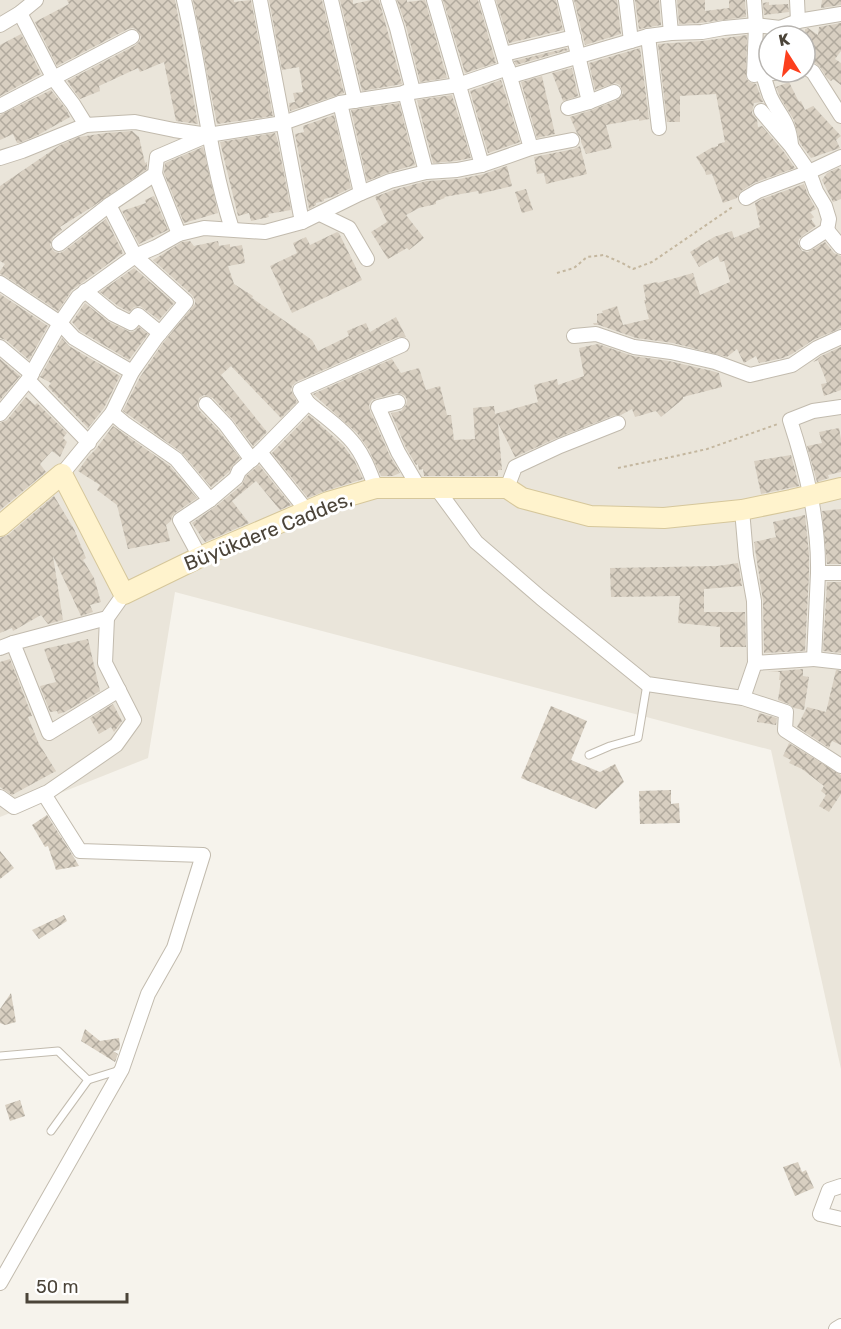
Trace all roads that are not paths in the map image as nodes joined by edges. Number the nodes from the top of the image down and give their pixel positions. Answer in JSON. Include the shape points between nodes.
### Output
{"nodes":[{"id":1,"x":36,"y":0,"type":"edge"},
{"id":2,"x":184,"y":0,"type":"edge"},
{"id":3,"x":260,"y":0,"type":"edge"},
{"id":4,"x":331,"y":0,"type":"edge"},
{"id":5,"x":388,"y":0,"type":"edge"},
{"id":6,"x":434,"y":0,"type":"edge"},
{"id":7,"x":487,"y":0,"type":"edge"},
{"id":8,"x":565,"y":0,"type":"edge"},
{"id":9,"x":626,"y":0,"type":"edge"},
{"id":10,"x":668,"y":0,"type":"edge"},
{"id":11,"x":754,"y":0,"type":"edge"},
{"id":12,"x":797,"y":0,"type":"edge"},
{"id":13,"x":20,"y":13,"type":"junction"},
{"id":14,"x":841,"y":14,"type":"edge"},
{"id":15,"x":798,"y":21,"type":"junction"},
{"id":16,"x":794,"y":24,"type":"edge"},
{"id":17,"x":0,"y":25,"type":"edge"},
{"id":18,"x":756,"y":25,"type":"junction"},
{"id":19,"x":671,"y":33,"type":"junction"},
{"id":20,"x":648,"y":36,"type":"junction"},
{"id":21,"x":132,"y":37,"type":"dead end"},
{"id":22,"x":574,"y":37,"type":"junction"},
{"id":23,"x":631,"y":41,"type":"junction"},
{"id":24,"x":504,"y":54,"type":"junction"},
{"id":25,"x":578,"y":57,"type":"junction"},
{"id":26,"x":510,"y":72,"type":"junction"},
{"id":27,"x":757,"y":74,"type":"edge"},
{"id":28,"x":54,"y":78,"type":"junction"},
{"id":29,"x":817,"y":78,"type":"edge"},
{"id":30,"x":766,"y":84,"type":"edge"},
{"id":31,"x":458,"y":85,"type":"junction"},
{"id":32,"x":409,"y":92,"type":"junction"},
{"id":33,"x":614,"y":92,"type":"dead end"},
{"id":34,"x":355,"y":101,"type":"junction"},
{"id":35,"x":589,"y":102,"type":"junction"},
{"id":36,"x":340,"y":103,"type":"junction"},
{"id":37,"x":0,"y":106,"type":"edge"},
{"id":38,"x":568,"y":108,"type":"dead end"},
{"id":39,"x":762,"y":111,"type":"dead end"},
{"id":40,"x":841,"y":116,"type":"edge"},
{"id":41,"x":283,"y":123,"type":"junction"},
{"id":42,"x":86,"y":126,"type":"junction"},
{"id":43,"x":659,"y":128,"type":"dead end"},
{"id":44,"x":208,"y":135,"type":"junction"},
{"id":45,"x":572,"y":140,"type":"dead end"},
{"id":46,"x":791,"y":146,"type":"junction"},
{"id":47,"x":531,"y":148,"type":"junction"},
{"id":48,"x":841,"y":157,"type":"edge"},
{"id":49,"x":0,"y":158,"type":"edge"},
{"id":50,"x":482,"y":165,"type":"junction"},
{"id":51,"x":426,"y":172,"type":"junction"},
{"id":52,"x":809,"y":172,"type":"junction"},
{"id":53,"x":155,"y":174,"type":"junction"},
{"id":54,"x":361,"y":193,"type":"junction"},
{"id":55,"x":746,"y":198,"type":"road end"},
{"id":56,"x":109,"y":205,"type":"junction"},
{"id":57,"x":320,"y":214,"type":"junction"},
{"id":58,"x":302,"y":222,"type":"junction"},
{"id":59,"x":832,"y":224,"type":"edge"},
{"id":60,"x":232,"y":229,"type":"junction"},
{"id":61,"x":179,"y":234,"type":"junction"},
{"id":62,"x":807,"y":243,"type":"dead end"},
{"id":63,"x":59,"y":244,"type":"dead end"},
{"id":64,"x":841,"y":247,"type":"edge"},
{"id":65,"x":135,"y":256,"type":"junction"},
{"id":66,"x":367,"y":259,"type":"dead end"},
{"id":67,"x":0,"y":283,"type":"edge"},
{"id":68,"x":85,"y":291,"type":"junction"},
{"id":69,"x":60,"y":323,"type":"junction"},
{"id":70,"x":160,"y":333,"type":"junction"},
{"id":71,"x":574,"y":336,"type":"dead end"},
{"id":72,"x":841,"y":337,"type":"edge"},
{"id":73,"x":402,"y":345,"type":"dead end"},
{"id":74,"x":0,"y":347,"type":"edge"},
{"id":75,"x":132,"y":372,"type":"junction"},
{"id":76,"x":30,"y":377,"type":"junction"},
{"id":77,"x":398,"y":402,"type":"dead end"},
{"id":78,"x":308,"y":403,"type":"junction"},
{"id":79,"x":206,"y":404,"type":"dead end"},
{"id":80,"x":840,"y":412,"type":"edge"},
{"id":81,"x":1,"y":413,"type":"edge"},
{"id":82,"x":112,"y":413,"type":"junction"},
{"id":83,"x":618,"y":423,"type":"dead end"},
{"id":84,"x":89,"y":443,"type":"junction"},
{"id":85,"x":256,"y":456,"type":"junction"},
{"id":86,"x":62,"y":474,"type":"junction"},
{"id":87,"x":376,"y":488,"type":"junction"},
{"id":88,"x":428,"y":488,"type":"junction"},
{"id":89,"x":507,"y":488,"type":"junction"},
{"id":90,"x":841,"y":488,"type":"edge"},
{"id":91,"x":811,"y":496,"type":"junction"},
{"id":92,"x":210,"y":500,"type":"junction"},
{"id":93,"x":742,"y":510,"type":"junction"},
{"id":94,"x":307,"y":511,"type":"junction"},
{"id":95,"x":0,"y":526,"type":"edge"},
{"id":96,"x":200,"y":557,"type":"junction"},
{"id":97,"x":818,"y":573,"type":"junction"},
{"id":98,"x":841,"y":573,"type":"edge"},
{"id":99,"x":124,"y":594,"type":"junction"},
{"id":100,"x":107,"y":618,"type":"junction"},
{"id":101,"x":6,"y":646,"type":"edge"},
{"id":102,"x":814,"y":659,"type":"junction"},
{"id":103,"x":841,"y":662,"type":"edge"},
{"id":104,"x":755,"y":663,"type":"junction"},
{"id":105,"x":647,"y":684,"type":"junction"},
{"id":106,"x":119,"y":690,"type":"junction"},
{"id":107,"x":743,"y":698,"type":"junction"},
{"id":108,"x":589,"y":755,"type":"dead end"},
{"id":109,"x":841,"y":766,"type":"edge"},
{"id":110,"x":44,"y":794,"type":"junction"},
{"id":111,"x":0,"y":797,"type":"edge"},
{"id":112,"x":0,"y":1056,"type":"edge"},
{"id":113,"x":122,"y":1069,"type":"junction"},
{"id":114,"x":88,"y":1080,"type":"junction"},
{"id":115,"x":51,"y":1131,"type":"dead end"},
{"id":116,"x":841,"y":1186,"type":"edge"},
{"id":117,"x":841,"y":1219,"type":"edge"},
{"id":118,"x":0,"y":1283,"type":"edge"},
{"id":119,"x":841,"y":1326,"type":"edge"},
{"id":120,"x":836,"y":1329,"type":"edge"}],
"edges":[{"from":1,"to":13,"type":"street"},
{"from":2,"to":44,"type":"street"},
{"from":3,"to":41,"type":"street"},
{"from":4,"to":34,"type":"street"},
{"from":5,"to":32,"type":"street"},
{"from":6,"to":31,"type":"street"},
{"from":7,"to":24,"type":"street"},
{"from":8,"to":22,"type":"street"},
{"from":9,"to":23,"type":"street"},
{"from":10,"to":19,"type":"street"},
{"from":11,"to":18,"type":"street"},
{"from":12,"to":15,"type":"street"},
{"from":13,"to":17,"type":"street"},
{"from":13,"to":28,"type":"street"},
{"from":14,"to":15,"type":"street"},
{"from":15,"to":16,"type":"street"},
{"from":18,"to":19,"type":"street"},
{"from":18,"to":27,"type":"street","via":[[754,75]]},
{"from":19,"to":20,"type":"street"},
{"from":20,"to":23,"type":"street"},
{"from":20,"to":43,"type":"street"},
{"from":21,"to":28,"type":"street"},
{"from":22,"to":24,"type":"street"},
{"from":22,"to":25,"type":"street"},
{"from":23,"to":25,"type":"street"},
{"from":24,"to":26,"type":"street"},
{"from":25,"to":26,"type":"street"},
{"from":25,"to":35,"type":"street"},
{"from":26,"to":31,"type":"street"},
{"from":26,"to":47,"type":"street"},
{"from":28,"to":37,"type":"street"},
{"from":28,"to":42,"type":"street"},
{"from":29,"to":40,"type":"street"},
{"from":30,"to":46,"type":"street","via":[[790,131]]},
{"from":31,"to":32,"type":"street"},
{"from":31,"to":50,"type":"street"},
{"from":32,"to":34,"type":"street"},
{"from":32,"to":51,"type":"street"},
{"from":33,"to":35,"type":"street"},
{"from":34,"to":36,"type":"street"},
{"from":35,"to":38,"type":"street"},
{"from":36,"to":41,"type":"street"},
{"from":36,"to":54,"type":"street"},
{"from":39,"to":46,"type":"street"},
{"from":41,"to":44,"type":"street"},
{"from":41,"to":58,"type":"street"},
{"from":42,"to":44,"type":"street","via":[[135,122]]},
{"from":42,"to":49,"type":"street"},
{"from":44,"to":53,"type":"street","via":[[157,157]]},
{"from":44,"to":60,"type":"street"},
{"from":45,"to":47,"type":"street"},
{"from":46,"to":52,"type":"street"},
{"from":47,"to":50,"type":"street"},
{"from":48,"to":52,"type":"street"},
{"from":50,"to":51,"type":"street"},
{"from":51,"to":54,"type":"street"},
{"from":52,"to":55,"type":"street"},
{"from":52,"to":59,"type":"street"},
{"from":53,"to":56,"type":"street"},
{"from":53,"to":61,"type":"street"},
{"from":54,"to":57,"type":"street"},
{"from":56,"to":63,"type":"street"},
{"from":56,"to":65,"type":"street"},
{"from":57,"to":58,"type":"street"},
{"from":57,"to":66,"type":"street","via":[[349,228]]},
{"from":58,"to":60,"type":"street","via":[[265,232]]},
{"from":59,"to":62,"type":"street"},
{"from":59,"to":64,"type":"street"},
{"from":60,"to":61,"type":"street","via":[[204,228]]},
{"from":61,"to":65,"type":"street"},
{"from":65,"to":68,"type":"street"},
{"from":65,"to":70,"type":"street","via":[[186,302]]},
{"from":67,"to":69,"type":"street"},
{"from":68,"to":69,"type":"street"},
{"from":68,"to":70,"type":"street","via":[[113,314],[131,323],[138,315]]},
{"from":69,"to":75,"type":"street","via":[[74,338]]},
{"from":69,"to":76,"type":"street"},
{"from":70,"to":75,"type":"street"},
{"from":71,"to":72,"type":"street","via":[[596,334],[634,347],[715,362],[750,375],[792,365]]},
{"from":73,"to":78,"type":"street","via":[[300,390]]},
{"from":74,"to":76,"type":"street"},
{"from":75,"to":82,"type":"street"},
{"from":76,"to":81,"type":"street"},
{"from":76,"to":84,"type":"street"},
{"from":77,"to":88,"type":"street","via":[[378,407],[398,452]]},
{"from":78,"to":85,"type":"street"},
{"from":78,"to":87,"type":"street","via":[[354,444]]},
{"from":79,"to":85,"type":"street"},
{"from":80,"to":91,"type":"street","via":[[813,411],[790,420]]},
{"from":82,"to":84,"type":"street"},
{"from":82,"to":92,"type":"street","via":[[176,459]]},
{"from":83,"to":89,"type":"street","via":[[515,467]]},
{"from":84,"to":86,"type":"street"},
{"from":85,"to":92,"type":"street"},
{"from":85,"to":94,"type":"street"},
{"from":86,"to":95,"type":"street"},
{"from":86,"to":99,"type":"street"},
{"from":87,"to":88,"type":"street","name":"Büyükdere Caddes,"},
{"from":87,"to":94,"type":"street","name":"Büyükdere Caddes,"},
{"from":88,"to":89,"type":"street","name":"Büyükdere Caddes,"},
{"from":88,"to":105,"type":"street","via":[[476,542]]},
{"from":89,"to":93,"type":"street","name":"Büyükdere Caddes,","via":[[522,498],[590,516],[663,518]]},
{"from":90,"to":91,"type":"street","name":"Büyükdere Caddes,"},
{"from":91,"to":93,"type":"street","name":"Büyükdere Caddes,"},
{"from":91,"to":97,"type":"street"},
{"from":92,"to":96,"type":"street","via":[[180,520]]},
{"from":93,"to":104,"type":"street","via":[[754,601]]},
{"from":94,"to":96,"type":"street","name":"Büyükdere Caddes,"},
{"from":96,"to":99,"type":"street","name":"Büyükdere Caddes,"},
{"from":97,"to":98,"type":"street"},
{"from":97,"to":102,"type":"street"},
{"from":99,"to":100,"type":"street"},
{"from":100,"to":101,"type":"street"},
{"from":100,"to":106,"type":"street","via":[[105,663]]},
{"from":101,"to":106,"type":"street","via":[[49,733]]},
{"from":102,"to":103,"type":"street"},
{"from":102,"to":104,"type":"street"},
{"from":104,"to":107,"type":"street"},
{"from":105,"to":107,"type":"street"},
{"from":105,"to":108,"type":"lane","via":[[638,738]]},
{"from":106,"to":110,"type":"street","via":[[134,720],[128,729],[116,745]]},
{"from":107,"to":109,"type":"street","via":[[786,711],[785,730]]},
{"from":110,"to":111,"type":"street","via":[[14,807]]},
{"from":110,"to":113,"type":"street","via":[[80,851],[203,855],[174,948],[148,994]]},
{"from":112,"to":114,"type":"lane","via":[[58,1050]]},
{"from":113,"to":114,"type":"lane"},
{"from":113,"to":118,"type":"street"},
{"from":114,"to":115,"type":"lane"},
{"from":116,"to":117,"type":"street","via":[[829,1190],[820,1214]]},
{"from":119,"to":120,"type":"street"}]}
